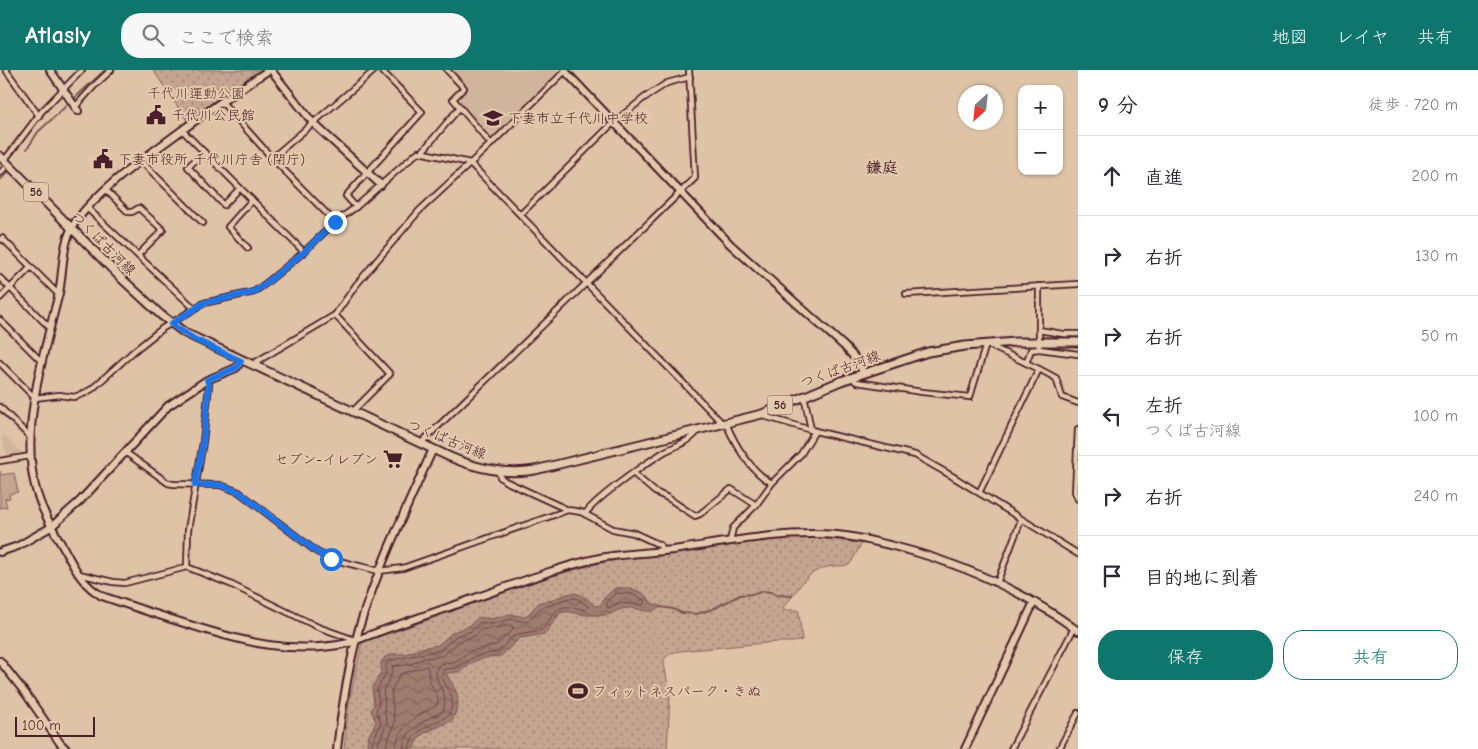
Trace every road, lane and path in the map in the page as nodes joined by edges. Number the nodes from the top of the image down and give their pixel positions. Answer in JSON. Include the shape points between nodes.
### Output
{"nodes":[{"id":1,"x":6,"y":70,"type":"edge"},
{"id":2,"x":50,"y":70,"type":"edge"},
{"id":3,"x":82,"y":70,"type":"edge"},
{"id":4,"x":112,"y":70,"type":"edge"},
{"id":5,"x":270,"y":70,"type":"edge"},
{"id":6,"x":375,"y":70,"type":"edge"},
{"id":7,"x":382,"y":70,"type":"edge"},
{"id":8,"x":447,"y":70,"type":"edge"},
{"id":9,"x":566,"y":70,"type":"edge"},
{"id":10,"x":689,"y":70,"type":"edge"},
{"id":11,"x":690,"y":77,"type":"junction"},
{"id":12,"x":63,"y":88,"type":"junction"},
{"id":13,"x":222,"y":102,"type":"junction"},
{"id":14,"x":460,"y":107,"type":"junction"},
{"id":15,"x":76,"y":109,"type":"joint"},
{"id":16,"x":38,"y":116,"type":"junction"},
{"id":17,"x":614,"y":122,"type":"junction"},
{"id":18,"x":313,"y":123,"type":"junction"},
{"id":19,"x":182,"y":130,"type":"junction"},
{"id":20,"x":490,"y":144,"type":"junction"},
{"id":21,"x":204,"y":152,"type":"junction"},
{"id":22,"x":422,"y":152,"type":"junction"},
{"id":23,"x":272,"y":158,"type":"junction"},
{"id":24,"x":140,"y":160,"type":"junction"},
{"id":25,"x":470,"y":163,"type":"junction"},
{"id":26,"x":2,"y":165,"type":"edge"},
{"id":27,"x":366,"y":173,"type":"junction"},
{"id":28,"x":381,"y":186,"type":"junction"},
{"id":29,"x":240,"y":188,"type":"junction"},
{"id":30,"x":106,"y":190,"type":"junction"},
{"id":31,"x":681,"y":192,"type":"junction"},
{"id":32,"x":252,"y":200,"type":"junction"},
{"id":33,"x":356,"y":207,"type":"junction"},
{"id":34,"x":87,"y":208,"type":"junction"},
{"id":35,"x":521,"y":214,"type":"junction"},
{"id":36,"x":335,"y":222,"type":"junction"},
{"id":37,"x":203,"y":223,"type":"dead end"},
{"id":38,"x":72,"y":228,"type":"junction"},
{"id":39,"x":0,"y":240,"type":"edge"},
{"id":40,"x":248,"y":248,"type":"dead end"},
{"id":41,"x":304,"y":252,"type":"junction"},
{"id":42,"x":138,"y":255,"type":"junction"},
{"id":43,"x":31,"y":267,"type":"junction"},
{"id":44,"x":0,"y":278,"type":"edge"},
{"id":45,"x":587,"y":284,"type":"junction"},
{"id":46,"x":1078,"y":284,"type":"edge"},
{"id":47,"x":1039,"y":286,"type":"junction"},
{"id":48,"x":10,"y":288,"type":"junction"},
{"id":49,"x":58,"y":294,"type":"junction"},
{"id":50,"x":906,"y":294,"type":"dead end"},
{"id":51,"x":0,"y":298,"type":"edge"},
{"id":52,"x":195,"y":309,"type":"junction"},
{"id":53,"x":335,"y":316,"type":"junction"},
{"id":54,"x":0,"y":320,"type":"edge"},
{"id":55,"x":171,"y":324,"type":"junction"},
{"id":56,"x":50,"y":328,"type":"junction"},
{"id":57,"x":1039,"y":330,"type":"junction"},
{"id":58,"x":1078,"y":334,"type":"edge"},
{"id":59,"x":1038,"y":341,"type":"junction"},
{"id":60,"x":1078,"y":342,"type":"edge"},
{"id":61,"x":986,"y":344,"type":"junction"},
{"id":62,"x":1039,"y":349,"type":"junction"},
{"id":63,"x":1078,"y":354,"type":"edge"},
{"id":64,"x":241,"y":361,"type":"junction"},
{"id":65,"x":42,"y":362,"type":"junction"},
{"id":66,"x":1026,"y":362,"type":"junction"},
{"id":67,"x":0,"y":363,"type":"edge"},
{"id":68,"x":251,"y":365,"type":"junction"},
{"id":69,"x":1039,"y":369,"type":"junction"},
{"id":70,"x":864,"y":373,"type":"junction"},
{"id":71,"x":853,"y":377,"type":"junction"},
{"id":72,"x":207,"y":380,"type":"junction"},
{"id":73,"x":804,"y":395,"type":"junction"},
{"id":74,"x":34,"y":398,"type":"junction"},
{"id":75,"x":1078,"y":403,"type":"edge"},
{"id":76,"x":0,"y":407,"type":"edge"},
{"id":77,"x":352,"y":412,"type":"junction"},
{"id":78,"x":762,"y":414,"type":"junction"},
{"id":79,"x":724,"y":423,"type":"junction"},
{"id":80,"x":700,"y":429,"type":"junction"},
{"id":81,"x":1078,"y":429,"type":"edge"},
{"id":82,"x":813,"y":430,"type":"junction"},
{"id":83,"x":31,"y":438,"type":"junction"},
{"id":84,"x":422,"y":444,"type":"junction"},
{"id":85,"x":433,"y":449,"type":"junction"},
{"id":86,"x":125,"y":452,"type":"junction"},
{"id":87,"x":31,"y":456,"type":"junction"},
{"id":88,"x":0,"y":461,"type":"edge"},
{"id":89,"x":499,"y":472,"type":"junction"},
{"id":90,"x":634,"y":474,"type":"junction"},
{"id":91,"x":772,"y":483,"type":"junction"},
{"id":92,"x":195,"y":485,"type":"junction"},
{"id":93,"x":979,"y":493,"type":"junction"},
{"id":94,"x":1078,"y":499,"type":"edge"},
{"id":95,"x":756,"y":505,"type":"junction"},
{"id":96,"x":568,"y":510,"type":"junction"},
{"id":97,"x":585,"y":514,"type":"junction"},
{"id":98,"x":1022,"y":520,"type":"junction"},
{"id":99,"x":51,"y":527,"type":"junction"},
{"id":100,"x":730,"y":541,"type":"junction"},
{"id":101,"x":0,"y":552,"type":"edge"},
{"id":102,"x":662,"y":552,"type":"junction"},
{"id":103,"x":1078,"y":554,"type":"edge"},
{"id":104,"x":186,"y":567,"type":"junction"},
{"id":105,"x":379,"y":571,"type":"junction"},
{"id":106,"x":78,"y":574,"type":"junction"},
{"id":107,"x":998,"y":583,"type":"junction"},
{"id":108,"x":1034,"y":602,"type":"junction"},
{"id":109,"x":1076,"y":629,"type":"edge"},
{"id":110,"x":356,"y":640,"type":"junction"},
{"id":111,"x":0,"y":661,"type":"edge"},
{"id":112,"x":1078,"y":713,"type":"edge"},
{"id":113,"x":66,"y":749,"type":"edge"},
{"id":114,"x":337,"y":749,"type":"edge"},
{"id":115,"x":965,"y":749,"type":"edge"},
{"id":116,"x":1011,"y":749,"type":"edge"},
{"id":117,"x":1059,"y":749,"type":"edge"}],
"edges":[{"from":1,"to":16,"type":"street"},
{"from":2,"to":12,"type":"street"},
{"from":3,"to":12,"type":"street"},
{"from":4,"to":15,"type":"street","via":[[95,84]]},
{"from":5,"to":13,"type":"street"},
{"from":5,"to":18,"type":"street"},
{"from":6,"to":18,"type":"street"},
{"from":7,"to":27,"type":"street","via":[[422,112]]},
{"from":8,"to":14,"type":"street","via":[[464,88],[453,99]]},
{"from":9,"to":17,"type":"street"},
{"from":9,"to":20,"type":"street"},
{"from":10,"to":11,"type":"street"},
{"from":11,"to":17,"type":"street","via":[[667,83]]},
{"from":11,"to":31,"type":"street","via":[[695,178]]},
{"from":12,"to":15,"type":"street"},
{"from":12,"to":16,"type":"street"},
{"from":13,"to":19,"type":"street"},
{"from":13,"to":23,"type":"street"},
{"from":14,"to":20,"type":"street"},
{"from":14,"to":22,"type":"street"},
{"from":16,"to":26,"type":"street"},
{"from":17,"to":31,"type":"street"},
{"from":17,"to":35,"type":"street"},
{"from":18,"to":23,"type":"street"},
{"from":18,"to":27,"type":"street"},
{"from":19,"to":21,"type":"street"},
{"from":19,"to":24,"type":"street"},
{"from":20,"to":25,"type":"street"},
{"from":21,"to":29,"type":"street"},
{"from":21,"to":29,"type":"street","via":[[188,168],[224,205]]},
{"from":22,"to":25,"type":"street"},
{"from":22,"to":28,"type":"street","via":[[418,152]]},
{"from":23,"to":36,"type":"street"},
{"from":24,"to":30,"type":"street"},
{"from":24,"to":37,"type":"street"},
{"from":25,"to":35,"type":"street"},
{"from":25,"to":53,"type":"street","via":[[419,211],[356,285]]},
{"from":26,"to":38,"type":"main road","name":"つくば古河線","number":"56"},
{"from":27,"to":28,"type":"street"},
{"from":27,"to":33,"type":"street","via":[[346,196]]},
{"from":28,"to":33,"type":"street"},
{"from":29,"to":32,"type":"street"},
{"from":30,"to":34,"type":"street"},
{"from":30,"to":42,"type":"street","via":[[128,212],[139,208],[163,230]]},
{"from":31,"to":45,"type":"street"},
{"from":31,"to":70,"type":"street","via":[[731,245],[844,346]]},
{"from":32,"to":40,"type":"street","via":[[228,227]]},
{"from":32,"to":41,"type":"street"},
{"from":33,"to":36,"type":"street"},
{"from":34,"to":38,"type":"street"},
{"from":34,"to":42,"type":"street"},
{"from":35,"to":45,"type":"street"},
{"from":36,"to":41,"type":"street"},
{"from":38,"to":49,"type":"street","via":[[65,242]]},
{"from":38,"to":55,"type":"main road","name":"つくば古河線","number":"56"},
{"from":39,"to":43,"type":"street","via":[[2,238]]},
{"from":41,"to":52,"type":"street","via":[[254,292],[204,303]]},
{"from":42,"to":52,"type":"street"},
{"from":43,"to":48,"type":"street"},
{"from":43,"to":49,"type":"street"},
{"from":44,"to":48,"type":"street"},
{"from":45,"to":79,"type":"street"},
{"from":45,"to":84,"type":"street"},
{"from":46,"to":47,"type":"street"},
{"from":47,"to":50,"type":"street"},
{"from":47,"to":57,"type":"street"},
{"from":48,"to":51,"type":"street"},
{"from":48,"to":56,"type":"street"},
{"from":49,"to":56,"type":"street"},
{"from":52,"to":55,"type":"street"},
{"from":53,"to":68,"type":"street"},
{"from":53,"to":77,"type":"street","via":[[390,374]]},
{"from":54,"to":65,"type":"street"},
{"from":55,"to":64,"type":"main road","name":"つくば古河線","number":"56","via":[[194,339]]},
{"from":55,"to":74,"type":"street","via":[[134,351],[89,391],[74,397],[59,394]]},
{"from":56,"to":65,"type":"street"},
{"from":57,"to":58,"type":"street"},
{"from":57,"to":59,"type":"street"},
{"from":59,"to":60,"type":"main road","name":"つくば古河線","number":"56"},
{"from":59,"to":61,"type":"main road","name":"つくば古河線","number":"56"},
{"from":59,"to":62,"type":"street"},
{"from":61,"to":66,"type":"street"},
{"from":61,"to":70,"type":"main road","name":"つくば古河線","number":"56","via":[[928,352]]},
{"from":61,"to":71,"type":"street","via":[[970,397],[857,382]]},
{"from":62,"to":63,"type":"street"},
{"from":62,"to":66,"type":"street","via":[[1031,350]]},
{"from":64,"to":68,"type":"main road","name":"つくば古河線","number":"56"},
{"from":64,"to":72,"type":"street","via":[[236,368]]},
{"from":65,"to":74,"type":"street"},
{"from":66,"to":69,"type":"street"},
{"from":67,"to":74,"type":"street"},
{"from":68,"to":77,"type":"main road","name":"つくば古河線","number":"56"},
{"from":69,"to":75,"type":"street","via":[[1056,378],[1062,397]]},
{"from":69,"to":93,"type":"street"},
{"from":70,"to":71,"type":"main road","name":"つくば古河線","number":"56"},
{"from":71,"to":73,"type":"main road","name":"つくば古河線","number":"56"},
{"from":72,"to":86,"type":"street","via":[[168,406]]},
{"from":72,"to":92,"type":"street","via":[[205,428]]},
{"from":73,"to":78,"type":"main road","name":"つくば古河線","number":"56"},
{"from":73,"to":82,"type":"street"},
{"from":74,"to":83,"type":"street"},
{"from":76,"to":83,"type":"street"},
{"from":77,"to":84,"type":"main road","name":"つくば古河線","number":"56"},
{"from":78,"to":79,"type":"main road","name":"つくば古河線","number":"56"},
{"from":78,"to":82,"type":"street"},
{"from":79,"to":80,"type":"main road","name":"つくば古河線","number":"56"},
{"from":79,"to":91,"type":"street","via":[[756,472]]},
{"from":80,"to":89,"type":"main road","name":"つくば古河線","number":"56","via":[[535,470]]},
{"from":80,"to":90,"type":"street","via":[[693,437],[659,455]]},
{"from":81,"to":94,"type":"street","via":[[1075,492]]},
{"from":82,"to":91,"type":"street","via":[[800,454]]},
{"from":82,"to":93,"type":"street","via":[[915,455]]},
{"from":83,"to":87,"type":"street"},
{"from":84,"to":85,"type":"main road","name":"つくば古河線","number":"56"},
{"from":85,"to":89,"type":"main road","name":"つくば古河線","number":"56","via":[[473,466]]},
{"from":85,"to":105,"type":"street"},
{"from":86,"to":92,"type":"street","via":[[168,483]]},
{"from":86,"to":99,"type":"street"},
{"from":87,"to":88,"type":"street"},
{"from":87,"to":99,"type":"street","via":[[35,488]]},
{"from":89,"to":96,"type":"street","via":[[505,481]]},
{"from":90,"to":95,"type":"street","via":[[655,492],[695,516],[731,490]]},
{"from":90,"to":97,"type":"street"},
{"from":91,"to":95,"type":"street"},
{"from":92,"to":104,"type":"street"},
{"from":92,"to":105,"type":"street","via":[[220,485],[239,492],[317,552],[331,559]]},
{"from":93,"to":98,"type":"street"},
{"from":95,"to":100,"type":"street","via":[[732,528]]},
{"from":96,"to":97,"type":"street"},
{"from":96,"to":105,"type":"street","via":[[403,568]]},
{"from":97,"to":102,"type":"street","via":[[613,530],[634,533],[657,543]]},
{"from":98,"to":103,"type":"street"},
{"from":98,"to":107,"type":"street"},
{"from":99,"to":101,"type":"street","via":[[18,546]]},
{"from":99,"to":106,"type":"street"},
{"from":100,"to":102,"type":"street"},
{"from":100,"to":107,"type":"street","via":[[785,535],[853,537],[933,556]]},
{"from":102,"to":110,"type":"street","via":[[588,561]]},
{"from":104,"to":106,"type":"street","via":[[126,583]]},
{"from":104,"to":110,"type":"street","via":[[230,584],[318,627]]},
{"from":105,"to":110,"type":"street"},
{"from":106,"to":110,"type":"street","via":[[85,584],[102,596],[262,645],[306,648],[341,645]]},
{"from":107,"to":108,"type":"street"},
{"from":108,"to":109,"type":"street"},
{"from":108,"to":115,"type":"street"},
{"from":109,"to":116,"type":"street"},
{"from":110,"to":114,"type":"street","via":[[346,682]]},
{"from":111,"to":113,"type":"street"},
{"from":112,"to":117,"type":"street"}]}
